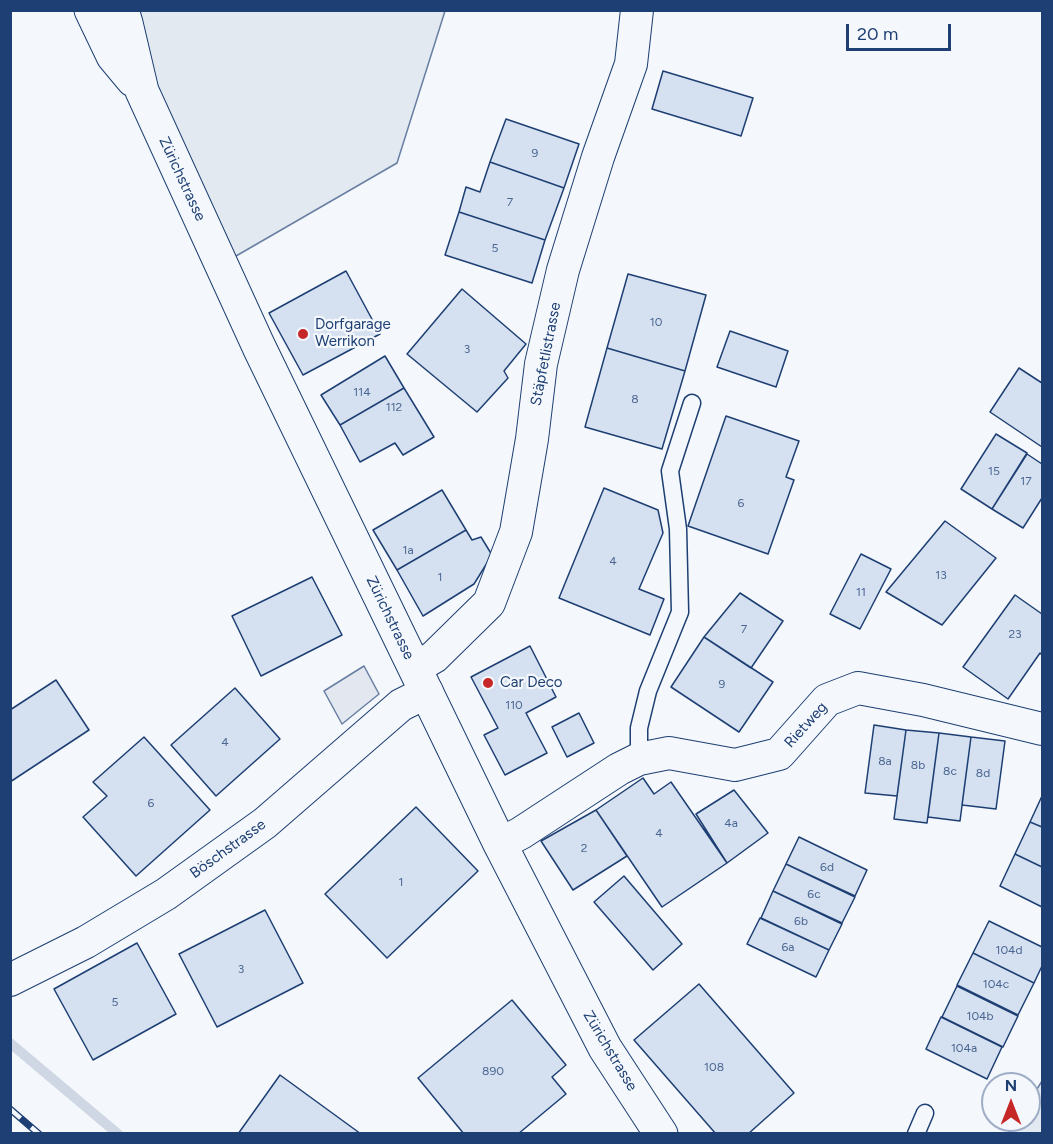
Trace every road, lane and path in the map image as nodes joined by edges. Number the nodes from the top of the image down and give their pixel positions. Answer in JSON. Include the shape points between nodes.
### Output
{"nodes":[{"id":1,"x":92,"y":10,"type":"edge"},
{"id":2,"x":122,"y":10,"type":"edge"},
{"id":3,"x":637,"y":10,"type":"edge"},
{"id":4,"x":142,"y":91,"type":"junction"},
{"id":5,"x":692,"y":403,"type":"dead end"},
{"id":6,"x":421,"y":680,"type":"junction"},
{"id":7,"x":1042,"y":729,"type":"edge"},
{"id":8,"x":639,"y":759,"type":"junction"},
{"id":9,"x":500,"y":844,"type":"junction"},
{"id":10,"x":10,"y":980,"type":"edge"},
{"id":11,"x":925,"y":1113,"type":"dead end"},
{"id":12,"x":661,"y":1134,"type":"edge"},
{"id":13,"x":916,"y":1134,"type":"edge"}],
"edges":[{"from":1,"to":4,"type":"main road","name":"Zürichstrasse","via":[[113,56]]},
{"from":2,"to":4,"type":"main road","name":"Zürichstrasse"},
{"from":3,"to":6,"type":"street","name":"Stäpfetlistrasse","via":[[631,64],[560,280],[542,364],[516,532],[489,603],[434,657]]},
{"from":4,"to":6,"type":"main road","name":"Zürichstrasse","via":[[259,347]]},
{"from":5,"to":8,"type":"lane","via":[[670,471],[678,529],[680,612],[648,691],[639,728]]},
{"from":6,"to":9,"type":"main road","name":"Zürichstrasse"},
{"from":6,"to":10,"type":"street","name":"Böschstrasse","via":[[401,705],[265,823],[166,894],[86,942]]},
{"from":7,"to":8,"type":"street","name":"Rietweg","via":[[858,688],[827,700],[779,754],[735,765],[669,753]]},
{"from":8,"to":9,"type":"street","name":"Rietweg"},
{"from":9,"to":12,"type":"main road","name":"Zürichstrasse","via":[[605,1048]]},
{"from":11,"to":13,"type":"lane"}]}
